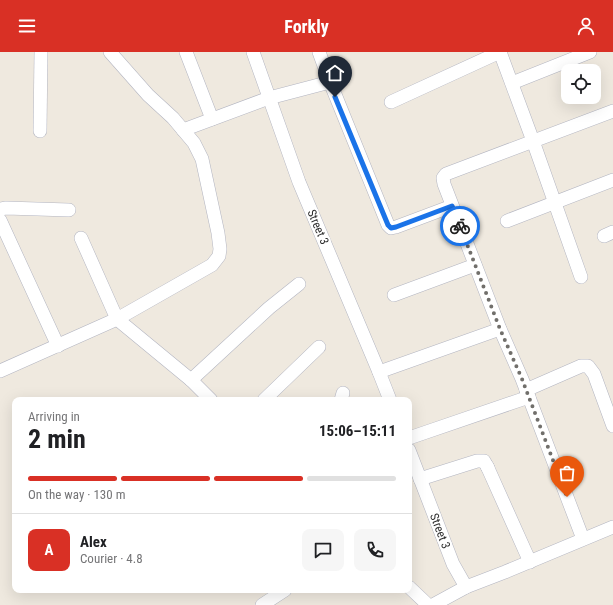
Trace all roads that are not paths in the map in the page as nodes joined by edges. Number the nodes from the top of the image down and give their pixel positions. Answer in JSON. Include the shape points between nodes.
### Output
{"nodes":[{"id":1,"x":41,"y":52,"type":"edge"},
{"id":2,"x":110,"y":52,"type":"edge"},
{"id":3,"x":186,"y":52,"type":"edge"},
{"id":4,"x":253,"y":52,"type":"edge"},
{"id":5,"x":319,"y":52,"type":"edge"},
{"id":6,"x":500,"y":52,"type":"edge"},
{"id":7,"x":590,"y":52,"type":"edge"},
{"id":8,"x":330,"y":82,"type":"junction"},
{"id":9,"x":512,"y":83,"type":"junction"},
{"id":10,"x":269,"y":98,"type":"junction"},
{"id":11,"x":391,"y":102,"type":"dead end"},
{"id":12,"x":613,"y":111,"type":"edge"},
{"id":13,"x":212,"y":119,"type":"junction"},
{"id":14,"x":183,"y":130,"type":"junction"},
{"id":15,"x":40,"y":131,"type":"dead end"},
{"id":16,"x":533,"y":141,"type":"junction"},
{"id":17,"x":613,"y":180,"type":"edge"},
{"id":18,"x":555,"y":203,"type":"junction"},
{"id":19,"x":452,"y":206,"type":"junction"},
{"id":20,"x":0,"y":209,"type":"edge"},
{"id":21,"x":69,"y":210,"type":"dead end"},
{"id":22,"x":0,"y":220,"type":"edge"},
{"id":23,"x":507,"y":221,"type":"dead end"},
{"id":24,"x":81,"y":238,"type":"dead end"},
{"id":25,"x":475,"y":265,"type":"junction"},
{"id":26,"x":582,"y":277,"type":"dead end"},
{"id":27,"x":299,"y":284,"type":"dead end"},
{"id":28,"x":394,"y":295,"type":"dead end"},
{"id":29,"x":118,"y":319,"type":"junction"},
{"id":30,"x":500,"y":329,"type":"junction"},
{"id":31,"x":58,"y":346,"type":"junction"},
{"id":32,"x":319,"y":347,"type":"dead end"},
{"id":33,"x":0,"y":372,"type":"edge"},
{"id":34,"x":379,"y":372,"type":"junction"},
{"id":35,"x":191,"y":380,"type":"junction"},
{"id":36,"x":527,"y":394,"type":"junction"},
{"id":37,"x":208,"y":397,"type":"edge"},
{"id":38,"x":267,"y":397,"type":"edge"},
{"id":39,"x":389,"y":397,"type":"edge"},
{"id":40,"x":613,"y":426,"type":"edge"},
{"id":41,"x":412,"y":437,"type":"edge"},
{"id":42,"x":412,"y":458,"type":"edge"},
{"id":43,"x":420,"y":478,"type":"junction"},
{"id":44,"x":613,"y":527,"type":"edge"},
{"id":45,"x":583,"y":539,"type":"junction"},
{"id":46,"x":530,"y":562,"type":"junction"},
{"id":47,"x":466,"y":587,"type":"junction"},
{"id":48,"x":412,"y":590,"type":"edge"},
{"id":49,"x":280,"y":593,"type":"edge"},
{"id":50,"x":262,"y":605,"type":"edge"},
{"id":51,"x":428,"y":605,"type":"edge"},
{"id":52,"x":434,"y":605,"type":"edge"}],
"edges":[{"from":1,"to":15,"type":"street"},
{"from":2,"to":14,"type":"street"},
{"from":3,"to":13,"type":"street"},
{"from":4,"to":10,"type":"street","name":"Street 3"},
{"from":5,"to":8,"type":"street"},
{"from":6,"to":9,"type":"street"},
{"from":6,"to":11,"type":"street"},
{"from":7,"to":9,"type":"street"},
{"from":8,"to":10,"type":"street"},
{"from":8,"to":19,"type":"street","via":[[388,225],[391,228],[396,227]]},
{"from":9,"to":16,"type":"street"},
{"from":10,"to":13,"type":"street"},
{"from":10,"to":34,"type":"street","name":"Street 3","via":[[299,182]]},
{"from":12,"to":16,"type":"street"},
{"from":13,"to":14,"type":"street"},
{"from":14,"to":29,"type":"street","via":[[194,142],[202,159],[218,233],[219,256],[212,265]]},
{"from":16,"to":18,"type":"street"},
{"from":16,"to":19,"type":"street","via":[[446,174],[443,178],[444,184]]},
{"from":17,"to":18,"type":"street"},
{"from":18,"to":23,"type":"street"},
{"from":18,"to":26,"type":"street"},
{"from":19,"to":25,"type":"street"},
{"from":20,"to":21,"type":"street"},
{"from":22,"to":31,"type":"street"},
{"from":24,"to":29,"type":"street"},
{"from":25,"to":28,"type":"street"},
{"from":25,"to":30,"type":"street"},
{"from":27,"to":35,"type":"street"},
{"from":29,"to":31,"type":"street"},
{"from":29,"to":35,"type":"street"},
{"from":30,"to":34,"type":"street"},
{"from":30,"to":36,"type":"street"},
{"from":31,"to":33,"type":"street"},
{"from":32,"to":38,"type":"street"},
{"from":34,"to":39,"type":"street","name":"Street 3"},
{"from":35,"to":37,"type":"street"},
{"from":36,"to":40,"type":"street","via":[[581,366],[588,366],[594,374]]},
{"from":36,"to":41,"type":"street"},
{"from":36,"to":45,"type":"street"},
{"from":42,"to":43,"type":"street","name":"Street 3"},
{"from":43,"to":46,"type":"street","via":[[484,461]]},
{"from":43,"to":47,"type":"street","name":"Street 3","via":[[453,564]]},
{"from":44,"to":45,"type":"street"},
{"from":45,"to":46,"type":"street"},
{"from":46,"to":47,"type":"street"},
{"from":47,"to":52,"type":"street"},
{"from":48,"to":51,"type":"street"},
{"from":49,"to":50,"type":"street"}]}
